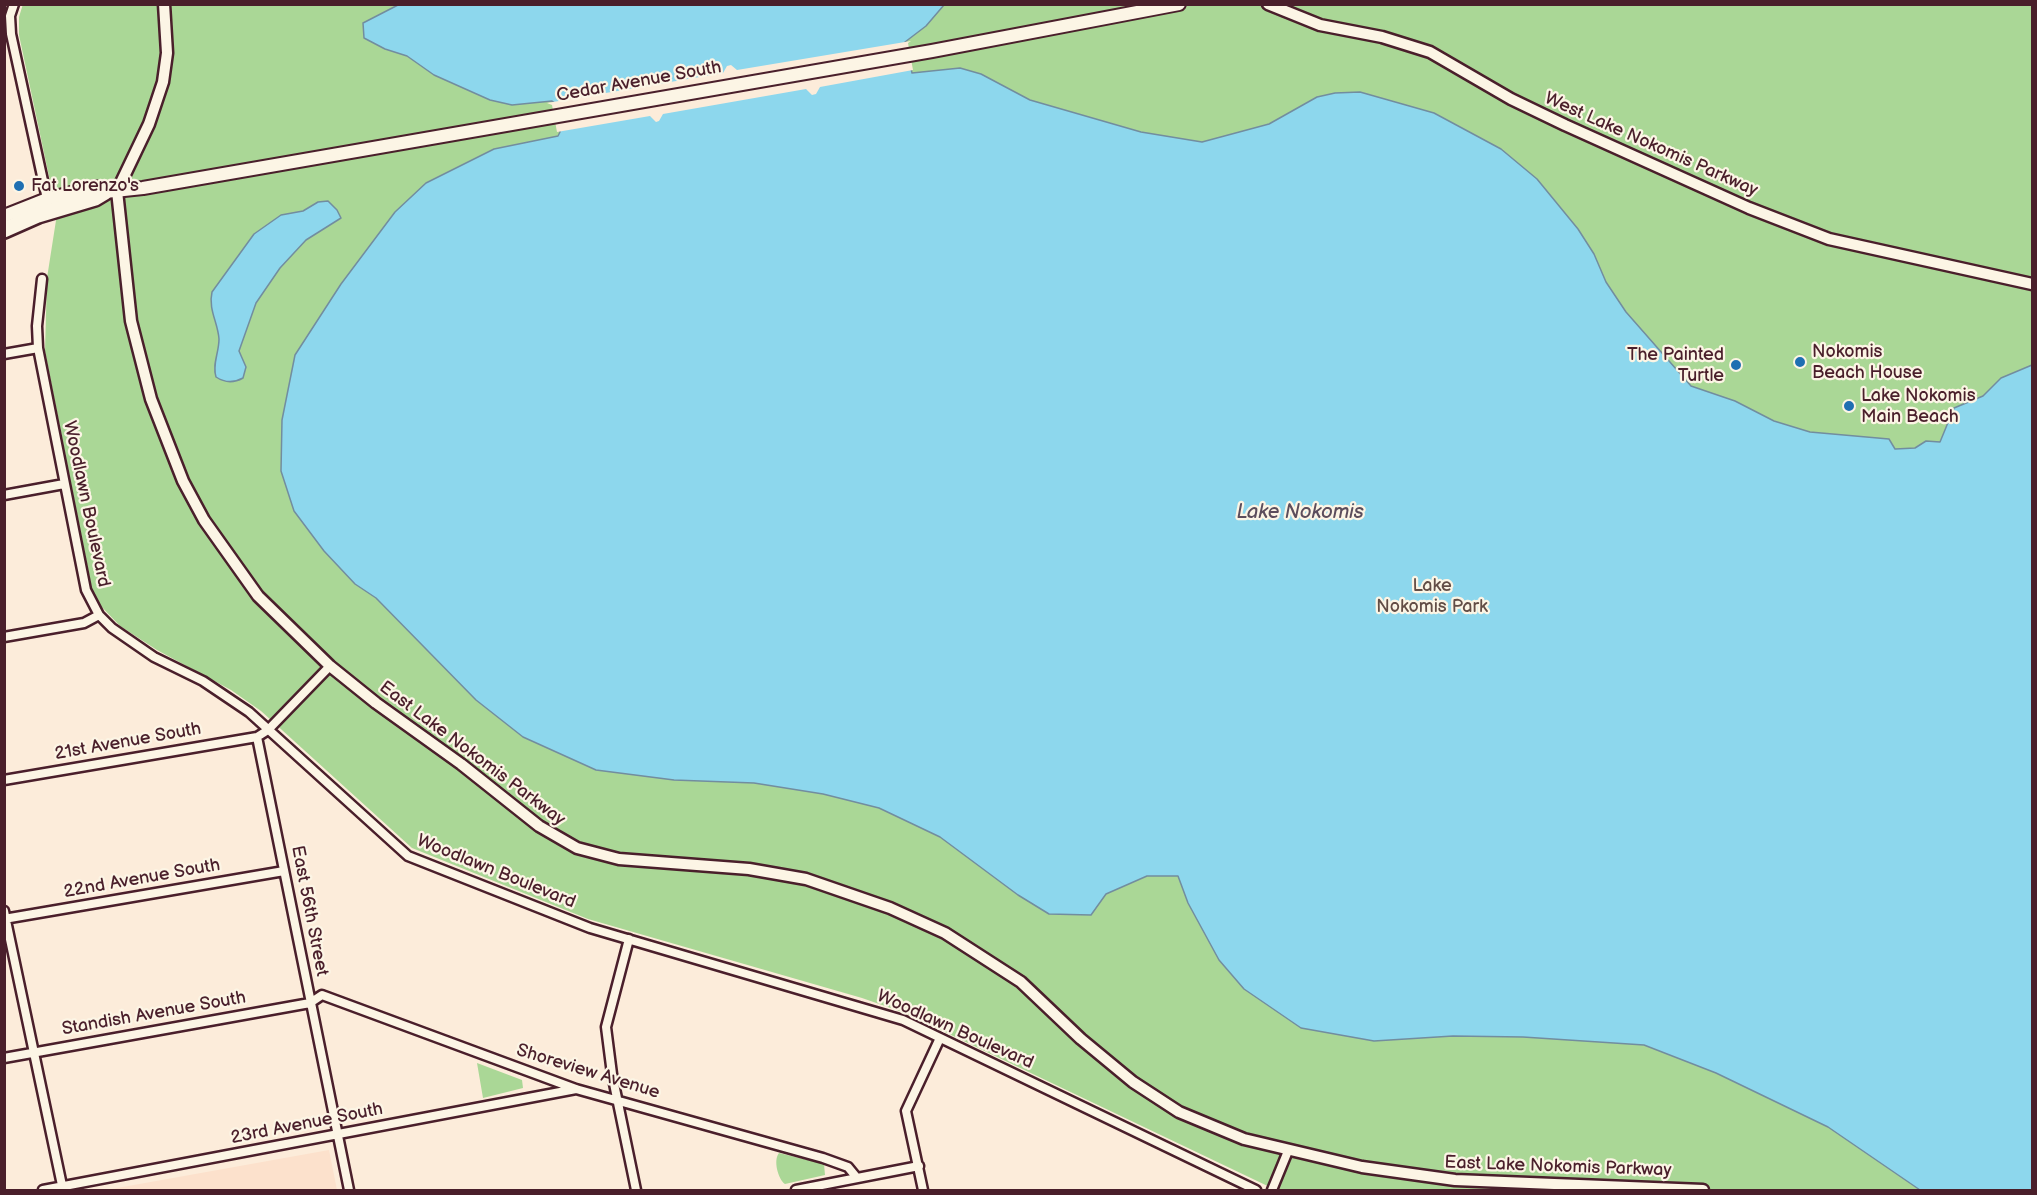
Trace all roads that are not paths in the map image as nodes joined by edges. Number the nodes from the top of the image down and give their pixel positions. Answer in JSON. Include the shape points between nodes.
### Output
{"nodes":[{"id":1,"x":14,"y":4,"type":"edge"},
{"id":2,"x":164,"y":4,"type":"edge"},
{"id":3,"x":1179,"y":4,"type":"edge"},
{"id":4,"x":1268,"y":4,"type":"edge"},
{"id":5,"x":7,"y":13,"type":"edge"},
{"id":6,"x":111,"y":192,"type":"junction"},
{"id":7,"x":47,"y":199,"type":"junction"},
{"id":8,"x":4,"y":216,"type":"edge"},
{"id":9,"x":4,"y":230,"type":"edge"},
{"id":10,"x":42,"y":279,"type":"dead end"},
{"id":11,"x":2032,"y":284,"type":"edge"},
{"id":12,"x":38,"y":348,"type":"junction"},
{"id":13,"x":4,"y":354,"type":"edge"},
{"id":14,"x":64,"y":484,"type":"junction"},
{"id":15,"x":4,"y":495,"type":"edge"},
{"id":16,"x":99,"y":615,"type":"junction"},
{"id":17,"x":4,"y":637,"type":"edge"},
{"id":18,"x":330,"y":666,"type":"junction"},
{"id":19,"x":268,"y":730,"type":"junction"},
{"id":20,"x":257,"y":737,"type":"junction"},
{"id":21,"x":4,"y":780,"type":"edge"},
{"id":22,"x":284,"y":871,"type":"junction"},
{"id":23,"x":5,"y":916,"type":"edge"},
{"id":24,"x":630,"y":939,"type":"junction"},
{"id":25,"x":310,"y":1003,"type":"junction"},
{"id":26,"x":940,"y":1038,"type":"junction"},
{"id":27,"x":34,"y":1053,"type":"junction"},
{"id":28,"x":4,"y":1058,"type":"edge"},
{"id":29,"x":576,"y":1089,"type":"junction"},
{"id":30,"x":618,"y":1101,"type":"junction"},
{"id":31,"x":338,"y":1135,"type":"junction"},
{"id":32,"x":1288,"y":1151,"type":"junction"},
{"id":33,"x":919,"y":1166,"type":"junction"},
{"id":34,"x":857,"y":1178,"type":"junction"},
{"id":35,"x":63,"y":1189,"type":"edge"},
{"id":36,"x":924,"y":1190,"type":"edge"},
{"id":37,"x":43,"y":1191,"type":"edge"},
{"id":38,"x":349,"y":1191,"type":"edge"},
{"id":39,"x":636,"y":1191,"type":"edge"},
{"id":40,"x":796,"y":1191,"type":"edge"},
{"id":41,"x":1256,"y":1191,"type":"edge"},
{"id":42,"x":1272,"y":1191,"type":"edge"},
{"id":43,"x":1703,"y":1191,"type":"edge"}],
"edges":[{"from":1,"to":5,"type":"street"},
{"from":2,"to":6,"type":"street","via":[[167,53],[162,82],[149,124]]},
{"from":3,"to":6,"type":"main road","name":"Cedar Avenue South","via":[[932,51]]},
{"from":4,"to":11,"type":"street","name":"West Lake Nokomis Parkway","via":[[1320,25],[1431,52],[1511,99],[1565,125],[1749,208],[1829,239]]},
{"from":5,"to":7,"type":"street"},
{"from":6,"to":7,"type":"main road","name":"Cedar Avenue South","via":[[95,187]]},
{"from":6,"to":9,"type":"highway","name":"Cedar Avenue South"},
{"from":6,"to":18,"type":"street","name":"East Lake Nokomis Parkway","via":[[135,340],[151,399],[183,481],[204,520],[258,596]]},
{"from":7,"to":8,"type":"main road","name":"Cedar Avenue South"},
{"from":10,"to":12,"type":"street","name":"Woodlawn Boulevard"},
{"from":12,"to":13,"type":"street"},
{"from":12,"to":14,"type":"street","name":"Woodlawn Boulevard"},
{"from":14,"to":15,"type":"street"},
{"from":14,"to":16,"type":"street","name":"Woodlawn Boulevard","via":[[86,590]]},
{"from":16,"to":17,"type":"street","via":[[84,623]]},
{"from":16,"to":19,"type":"street","name":"Woodlawn Boulevard","via":[[154,657],[227,696]]},
{"from":18,"to":19,"type":"street"},
{"from":18,"to":32,"type":"street","name":"East Lake Nokomis Parkway","via":[[560,840],[619,859],[749,869],[806,879],[890,908],[945,933],[1021,982],[1133,1082],[1179,1112],[1244,1139]]},
{"from":19,"to":20,"type":"street"},
{"from":19,"to":24,"type":"street","name":"Woodlawn Boulevard","via":[[408,856],[590,928]]},
{"from":20,"to":21,"type":"street","name":"21st Avenue South"},
{"from":20,"to":22,"type":"street","name":"East 56th Street"},
{"from":22,"to":23,"type":"street","name":"22nd Avenue South"},
{"from":22,"to":25,"type":"street","name":"East 56th Street"},
{"from":23,"to":27,"type":"street"},
{"from":24,"to":26,"type":"street","name":"Woodlawn Boulevard","via":[[863,1006]]},
{"from":24,"to":30,"type":"street","via":[[606,1027]]},
{"from":25,"to":27,"type":"street","name":"Standish Avenue South"},
{"from":25,"to":29,"type":"street","name":"Shoreview Avenue","via":[[327,996]]},
{"from":25,"to":31,"type":"street","name":"East 56th Street"},
{"from":26,"to":33,"type":"street","via":[[906,1111]]},
{"from":26,"to":41,"type":"street","name":"Woodlawn Boulevard"},
{"from":27,"to":28,"type":"street","name":"Standish Avenue South"},
{"from":27,"to":35,"type":"street"},
{"from":29,"to":30,"type":"street","name":"Shoreview Avenue"},
{"from":29,"to":31,"type":"street","name":"23rd Avenue South"},
{"from":30,"to":34,"type":"street","name":"Shoreview Avenue","via":[[823,1158],[848,1167]]},
{"from":30,"to":39,"type":"street"},
{"from":31,"to":35,"type":"street","name":"23rd Avenue South"},
{"from":31,"to":38,"type":"street","name":"East 56th Street"},
{"from":32,"to":42,"type":"street"},
{"from":32,"to":43,"type":"street","name":"East Lake Nokomis Parkway","via":[[1371,1169],[1455,1180]]},
{"from":33,"to":34,"type":"street"},
{"from":33,"to":36,"type":"street"},
{"from":34,"to":40,"type":"street"},
{"from":35,"to":37,"type":"street","name":"23rd Avenue South"}]}
